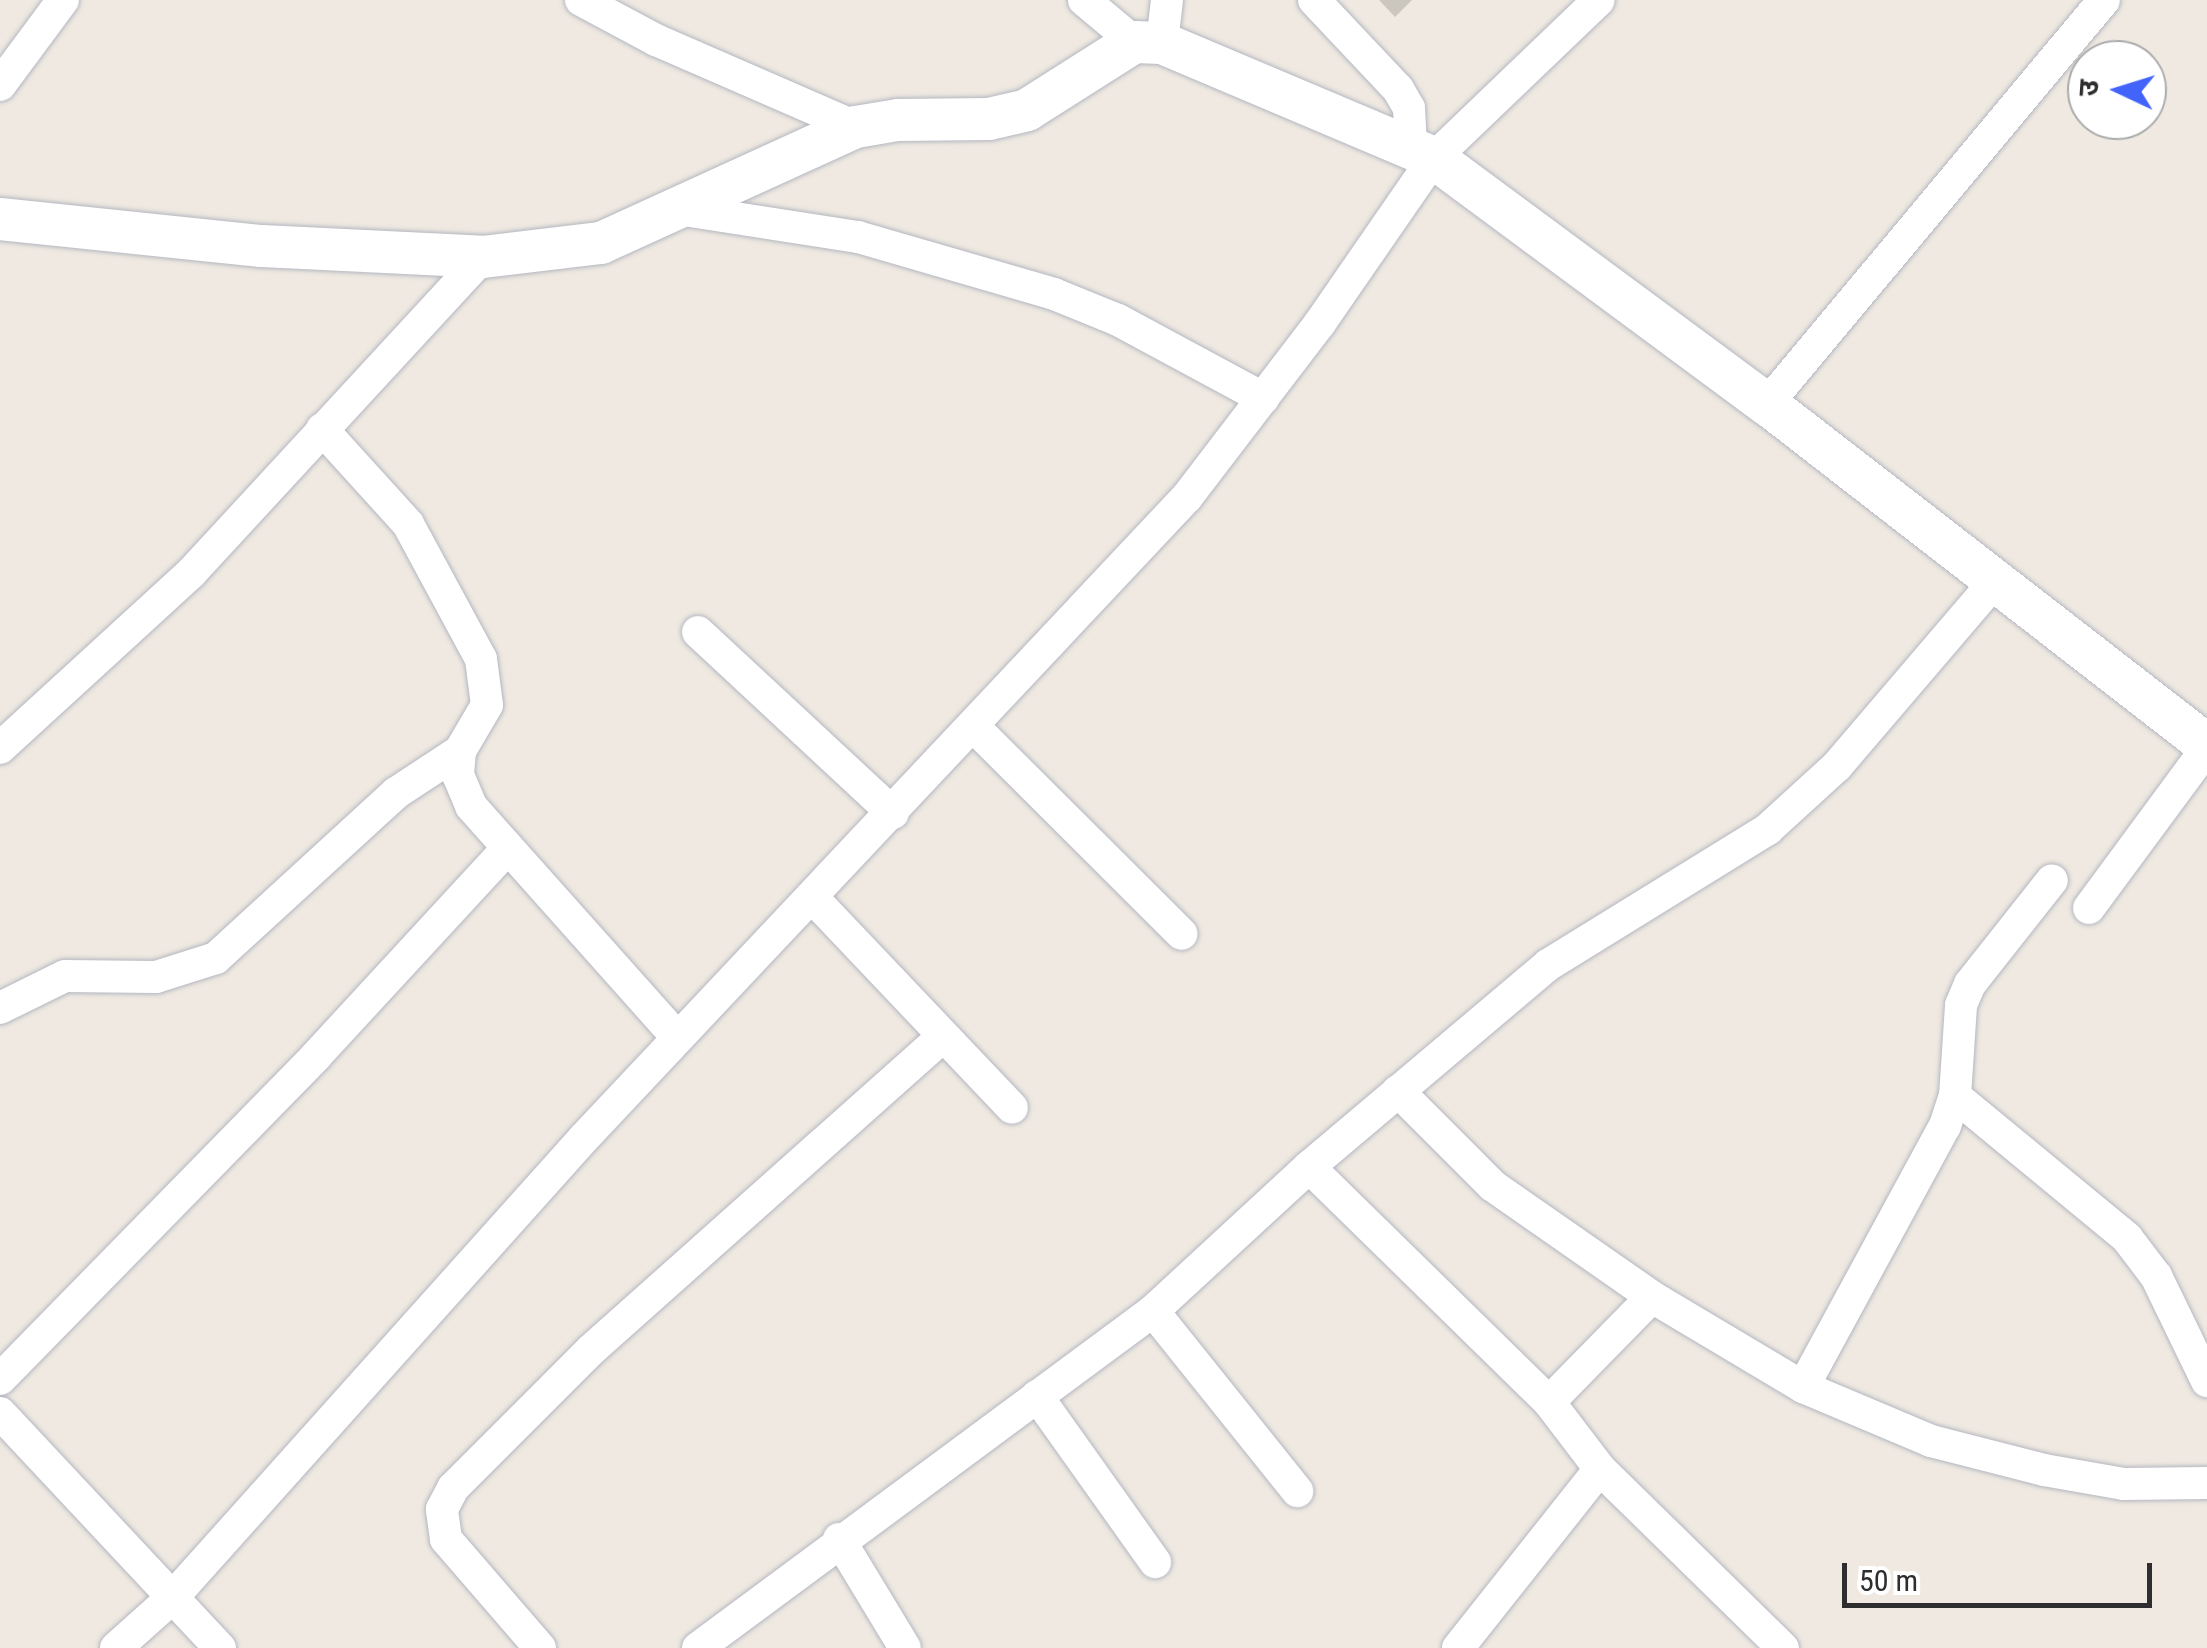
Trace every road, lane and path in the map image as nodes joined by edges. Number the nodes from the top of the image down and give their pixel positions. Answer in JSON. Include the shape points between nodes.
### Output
{"nodes":[{"id":1,"x":64,"y":0,"type":"edge"},
{"id":2,"x":581,"y":0,"type":"edge"},
{"id":3,"x":1084,"y":0,"type":"edge"},
{"id":4,"x":1168,"y":0,"type":"edge"},
{"id":5,"x":1314,"y":0,"type":"edge"},
{"id":6,"x":1599,"y":0,"type":"edge"},
{"id":7,"x":2104,"y":0,"type":"edge"},
{"id":8,"x":1148,"y":42,"type":"junction"},
{"id":9,"x":0,"y":85,"type":"edge"},
{"id":10,"x":856,"y":127,"type":"junction"},
{"id":11,"x":1423,"y":152,"type":"junction"},
{"id":12,"x":677,"y":208,"type":"junction"},
{"id":13,"x":0,"y":220,"type":"edge"},
{"id":14,"x":482,"y":257,"type":"junction"},
{"id":15,"x":1263,"y":398,"type":"junction"},
{"id":16,"x":1767,"y":404,"type":"junction"},
{"id":17,"x":322,"y":430,"type":"junction"},
{"id":18,"x":1994,"y":582,"type":"junction"},
{"id":19,"x":698,"y":632,"type":"dead end"},
{"id":20,"x":974,"y":727,"type":"junction"},
{"id":21,"x":2207,"y":746,"type":"edge"},
{"id":22,"x":0,"y":748,"type":"edge"},
{"id":23,"x":460,"y":751,"type":"junction"},
{"id":24,"x":893,"y":813,"type":"junction"},
{"id":25,"x":505,"y":851,"type":"junction"},
{"id":26,"x":2052,"y":880,"type":"dead end"},
{"id":27,"x":813,"y":898,"type":"junction"},
{"id":28,"x":2089,"y":908,"type":"dead end"},
{"id":29,"x":1182,"y":934,"type":"dead end"},
{"id":30,"x":0,"y":1008,"type":"edge"},
{"id":31,"x":677,"y":1037,"type":"junction"},
{"id":32,"x":942,"y":1037,"type":"junction"},
{"id":33,"x":1398,"y":1091,"type":"junction"},
{"id":34,"x":1955,"y":1096,"type":"junction"},
{"id":35,"x":1012,"y":1108,"type":"dead end"},
{"id":36,"x":1308,"y":1167,"type":"junction"},
{"id":37,"x":1652,"y":1297,"type":"junction"},
{"id":38,"x":1153,"y":1311,"type":"junction"},
{"id":39,"x":0,"y":1379,"type":"edge"},
{"id":40,"x":2207,"y":1380,"type":"edge"},
{"id":41,"x":1804,"y":1388,"type":"junction"},
{"id":42,"x":1038,"y":1396,"type":"junction"},
{"id":43,"x":1548,"y":1402,"type":"junction"},
{"id":44,"x":0,"y":1413,"type":"edge"},
{"id":45,"x":1600,"y":1469,"type":"junction"},
{"id":46,"x":2207,"y":1483,"type":"edge"},
{"id":47,"x":1297,"y":1491,"type":"dead end"},
{"id":48,"x":840,"y":1539,"type":"junction"},
{"id":49,"x":1155,"y":1562,"type":"dead end"},
{"id":50,"x":172,"y":1598,"type":"junction"},
{"id":51,"x":116,"y":1648,"type":"edge"},
{"id":52,"x":220,"y":1648,"type":"edge"},
{"id":53,"x":540,"y":1648,"type":"edge"},
{"id":54,"x":698,"y":1648,"type":"edge"},
{"id":55,"x":905,"y":1648,"type":"edge"},
{"id":56,"x":1458,"y":1648,"type":"edge"},
{"id":57,"x":1782,"y":1648,"type":"edge"}],
"edges":[{"from":1,"to":9,"type":"street"},
{"from":2,"to":10,"type":"street"},
{"from":3,"to":8,"type":"street"},
{"from":4,"to":8,"type":"street"},
{"from":5,"to":11,"type":"street","via":[[1398,88]]},
{"from":6,"to":11,"type":"street"},
{"from":7,"to":16,"type":"street"},
{"from":8,"to":10,"type":"street","via":[[1027,110],[989,119]]},
{"from":8,"to":11,"type":"street"},
{"from":10,"to":12,"type":"street"},
{"from":11,"to":15,"type":"street"},
{"from":11,"to":16,"type":"street"},
{"from":12,"to":14,"type":"street","via":[[601,243]]},
{"from":12,"to":15,"type":"street","via":[[874,240],[1054,294],[1118,320]]},
{"from":13,"to":14,"type":"street","via":[[262,246]]},
{"from":14,"to":17,"type":"street"},
{"from":15,"to":20,"type":"street","via":[[1187,497]]},
{"from":16,"to":18,"type":"street"},
{"from":17,"to":22,"type":"street","via":[[191,573]]},
{"from":17,"to":23,"type":"street","via":[[408,524],[481,658],[487,704]]},
{"from":18,"to":21,"type":"street"},
{"from":18,"to":33,"type":"street","via":[[1837,766],[1768,829],[1548,965]]},
{"from":19,"to":24,"type":"street"},
{"from":20,"to":24,"type":"street"},
{"from":20,"to":29,"type":"street"},
{"from":21,"to":28,"type":"street"},
{"from":23,"to":25,"type":"street","via":[[458,775],[471,806]]},
{"from":23,"to":30,"type":"street","via":[[396,793],[216,958],[156,977],[65,976]]},
{"from":24,"to":27,"type":"street"},
{"from":25,"to":31,"type":"street"},
{"from":25,"to":39,"type":"street","via":[[316,1056]]},
{"from":26,"to":34,"type":"street","via":[[1965,994]]},
{"from":27,"to":31,"type":"street"},
{"from":27,"to":32,"type":"street"},
{"from":31,"to":50,"type":"street"},
{"from":32,"to":35,"type":"street"},
{"from":32,"to":53,"type":"street","via":[[591,1350],[453,1488],[442,1509],[446,1539]]},
{"from":33,"to":36,"type":"street"},
{"from":33,"to":37,"type":"street","via":[[1493,1186]]},
{"from":34,"to":40,"type":"street","via":[[2127,1238],[2156,1276]]},
{"from":34,"to":41,"type":"street"},
{"from":36,"to":38,"type":"street"},
{"from":36,"to":43,"type":"street"},
{"from":37,"to":41,"type":"street"},
{"from":37,"to":43,"type":"street"},
{"from":38,"to":42,"type":"street"},
{"from":38,"to":47,"type":"street"},
{"from":41,"to":46,"type":"street","via":[[1931,1441],[2044,1470],[2124,1484]]},
{"from":42,"to":48,"type":"street"},
{"from":42,"to":49,"type":"street"},
{"from":43,"to":45,"type":"street"},
{"from":44,"to":50,"type":"street"},
{"from":45,"to":56,"type":"street"},
{"from":45,"to":57,"type":"street"},
{"from":48,"to":54,"type":"street"},
{"from":48,"to":55,"type":"street"},
{"from":50,"to":51,"type":"street"},
{"from":50,"to":52,"type":"street"}]}
